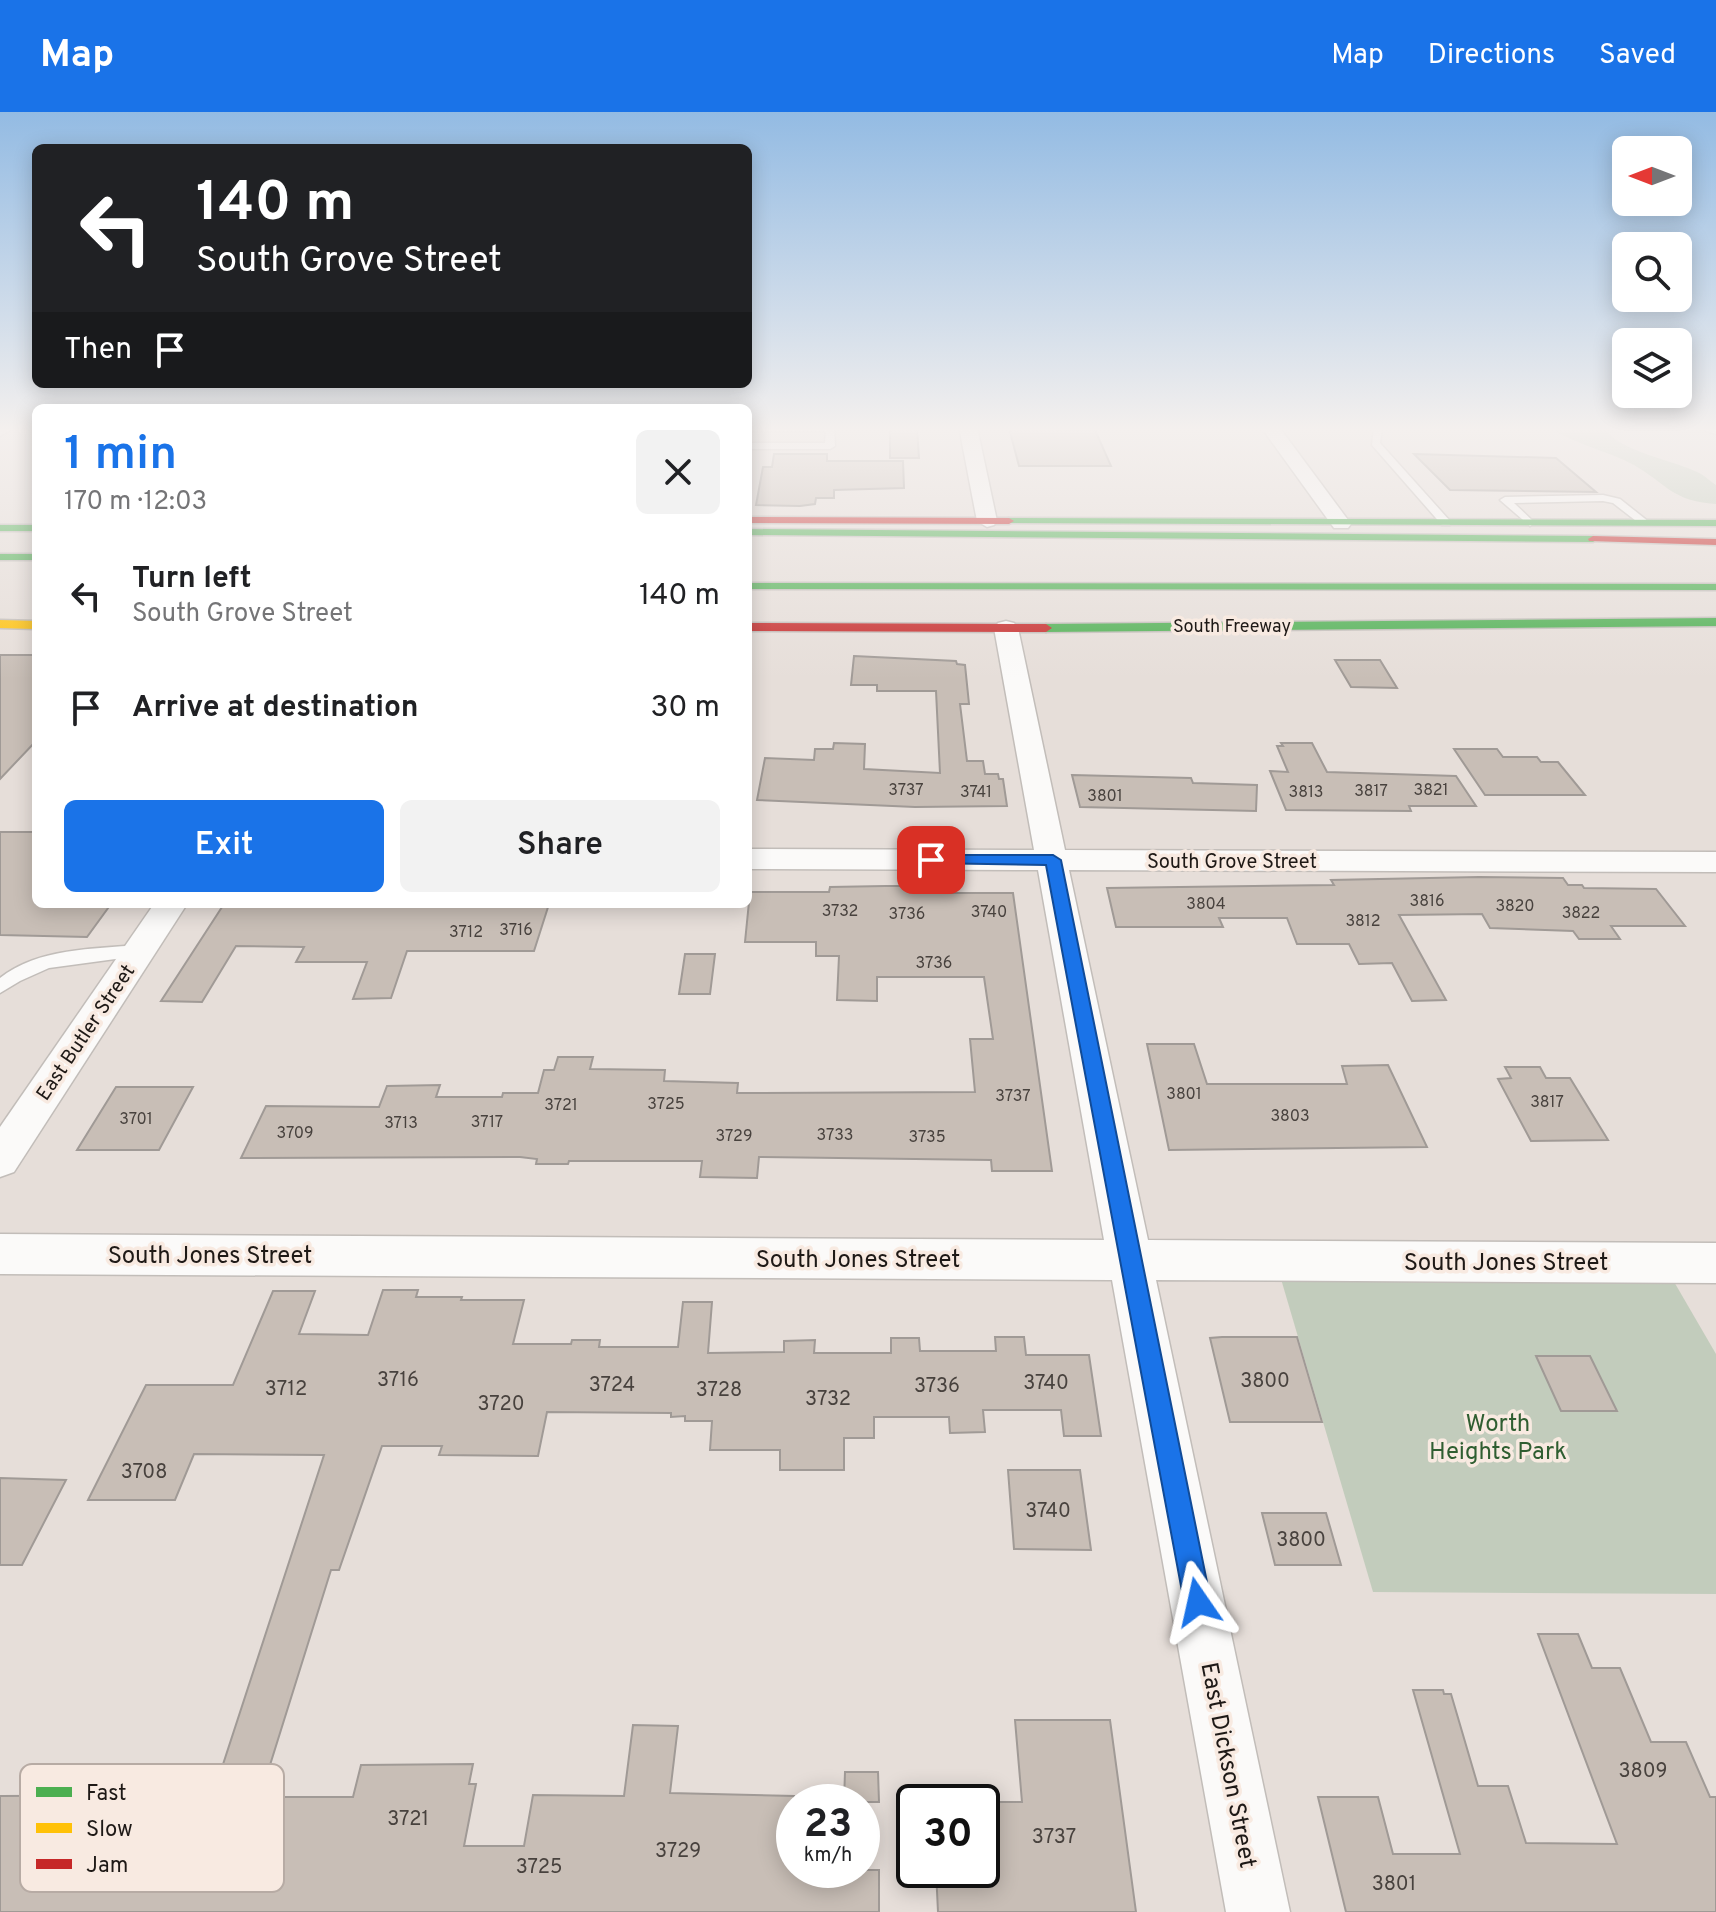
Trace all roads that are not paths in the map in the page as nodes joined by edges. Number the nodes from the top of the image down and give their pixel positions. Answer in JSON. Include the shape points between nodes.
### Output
{"nodes":[{"id":1,"x":985,"y":511,"type":"edge"},
{"id":2,"x":1331,"y":511,"type":"edge"},
{"id":3,"x":1435,"y":511,"type":"edge"},
{"id":4,"x":1517,"y":511,"type":"edge"},
{"id":5,"x":1629,"y":511,"type":"edge"},
{"id":6,"x":752,"y":520,"type":"edge"},
{"id":7,"x":987,"y":521,"type":"junction"},
{"id":8,"x":1644,"y":522,"type":"junction"},
{"id":9,"x":1446,"y":523,"type":"junction"},
{"id":10,"x":1530,"y":523,"type":"junction"},
{"id":11,"x":1716,"y":523,"type":"edge"},
{"id":12,"x":1341,"y":524,"type":"junction"},
{"id":13,"x":0,"y":528,"type":"edge"},
{"id":14,"x":32,"y":528,"type":"edge"},
{"id":15,"x":752,"y":532,"type":"edge"},
{"id":16,"x":1716,"y":542,"type":"edge"},
{"id":17,"x":1716,"y":556,"type":"edge"},
{"id":18,"x":0,"y":557,"type":"edge"},
{"id":19,"x":32,"y":557,"type":"edge"},
{"id":20,"x":1477,"y":557,"type":"dead end"},
{"id":21,"x":752,"y":586,"type":"edge"},
{"id":22,"x":1096,"y":587,"type":"junction"},
{"id":23,"x":1716,"y":587,"type":"edge"},
{"id":24,"x":1224,"y":605,"type":"dead end"},
{"id":25,"x":1330,"y":607,"type":"dead end"},
{"id":26,"x":1713,"y":622,"type":"edge"},
{"id":27,"x":0,"y":624,"type":"edge"},
{"id":28,"x":32,"y":625,"type":"edge"},
{"id":29,"x":752,"y":627,"type":"edge"},
{"id":30,"x":1006,"y":628,"type":"junction"},
{"id":31,"x":752,"y":859,"type":"edge"},
{"id":32,"x":1053,"y":860,"type":"junction"},
{"id":33,"x":1716,"y":862,"type":"edge"},
{"id":34,"x":168,"y":908,"type":"edge"},
{"id":35,"x":139,"y":951,"type":"junction"},
{"id":36,"x":0,"y":987,"type":"edge"},
{"id":37,"x":0,"y":1160,"type":"edge"},
{"id":38,"x":0,"y":1254,"type":"edge"},
{"id":39,"x":1131,"y":1260,"type":"junction"},
{"id":40,"x":1716,"y":1263,"type":"edge"},
{"id":41,"x":1258,"y":1912,"type":"edge"}],
"edges":[{"from":1,"to":7,"type":"street"},
{"from":2,"to":12,"type":"street"},
{"from":3,"to":9,"type":"lane"},
{"from":4,"to":10,"type":"lane"},
{"from":5,"to":8,"type":"lane"},
{"from":6,"to":7,"type":"main road"},
{"from":7,"to":12,"type":"main road"},
{"from":8,"to":10,"type":"main road"},
{"from":8,"to":11,"type":"main road"},
{"from":9,"to":10,"type":"main road"},
{"from":9,"to":12,"type":"main road"},
{"from":13,"to":14,"type":"main road"},
{"from":15,"to":16,"type":"main road"},
{"from":17,"to":20,"type":"main road"},
{"from":18,"to":19,"type":"main road"},
{"from":21,"to":22,"type":"main road","name":"South Freeway"},
{"from":22,"to":23,"type":"main road","name":"South Freeway"},
{"from":22,"to":24,"type":"main road","via":[[1169,604]]},
{"from":25,"to":26,"type":"main road"},
{"from":26,"to":30,"type":"main road","name":"South Freeway"},
{"from":27,"to":28,"type":"main road"},
{"from":29,"to":30,"type":"main road","name":"South Freeway"},
{"from":30,"to":32,"type":"street","name":"East Dickson Street"},
{"from":31,"to":32,"type":"street","name":"South Grove Street"},
{"from":32,"to":33,"type":"street","name":"South Grove Street"},
{"from":32,"to":39,"type":"street","name":"East Dickson Street"},
{"from":34,"to":35,"type":"street","name":"East Butler Street"},
{"from":35,"to":36,"type":"lane","via":[[31,968]]},
{"from":35,"to":37,"type":"street","name":"East Butler Street"},
{"from":38,"to":39,"type":"street","name":"South Jones Street"},
{"from":39,"to":40,"type":"street","name":"South Jones Street"},
{"from":39,"to":41,"type":"street","name":"East Dickson Street"}]}
